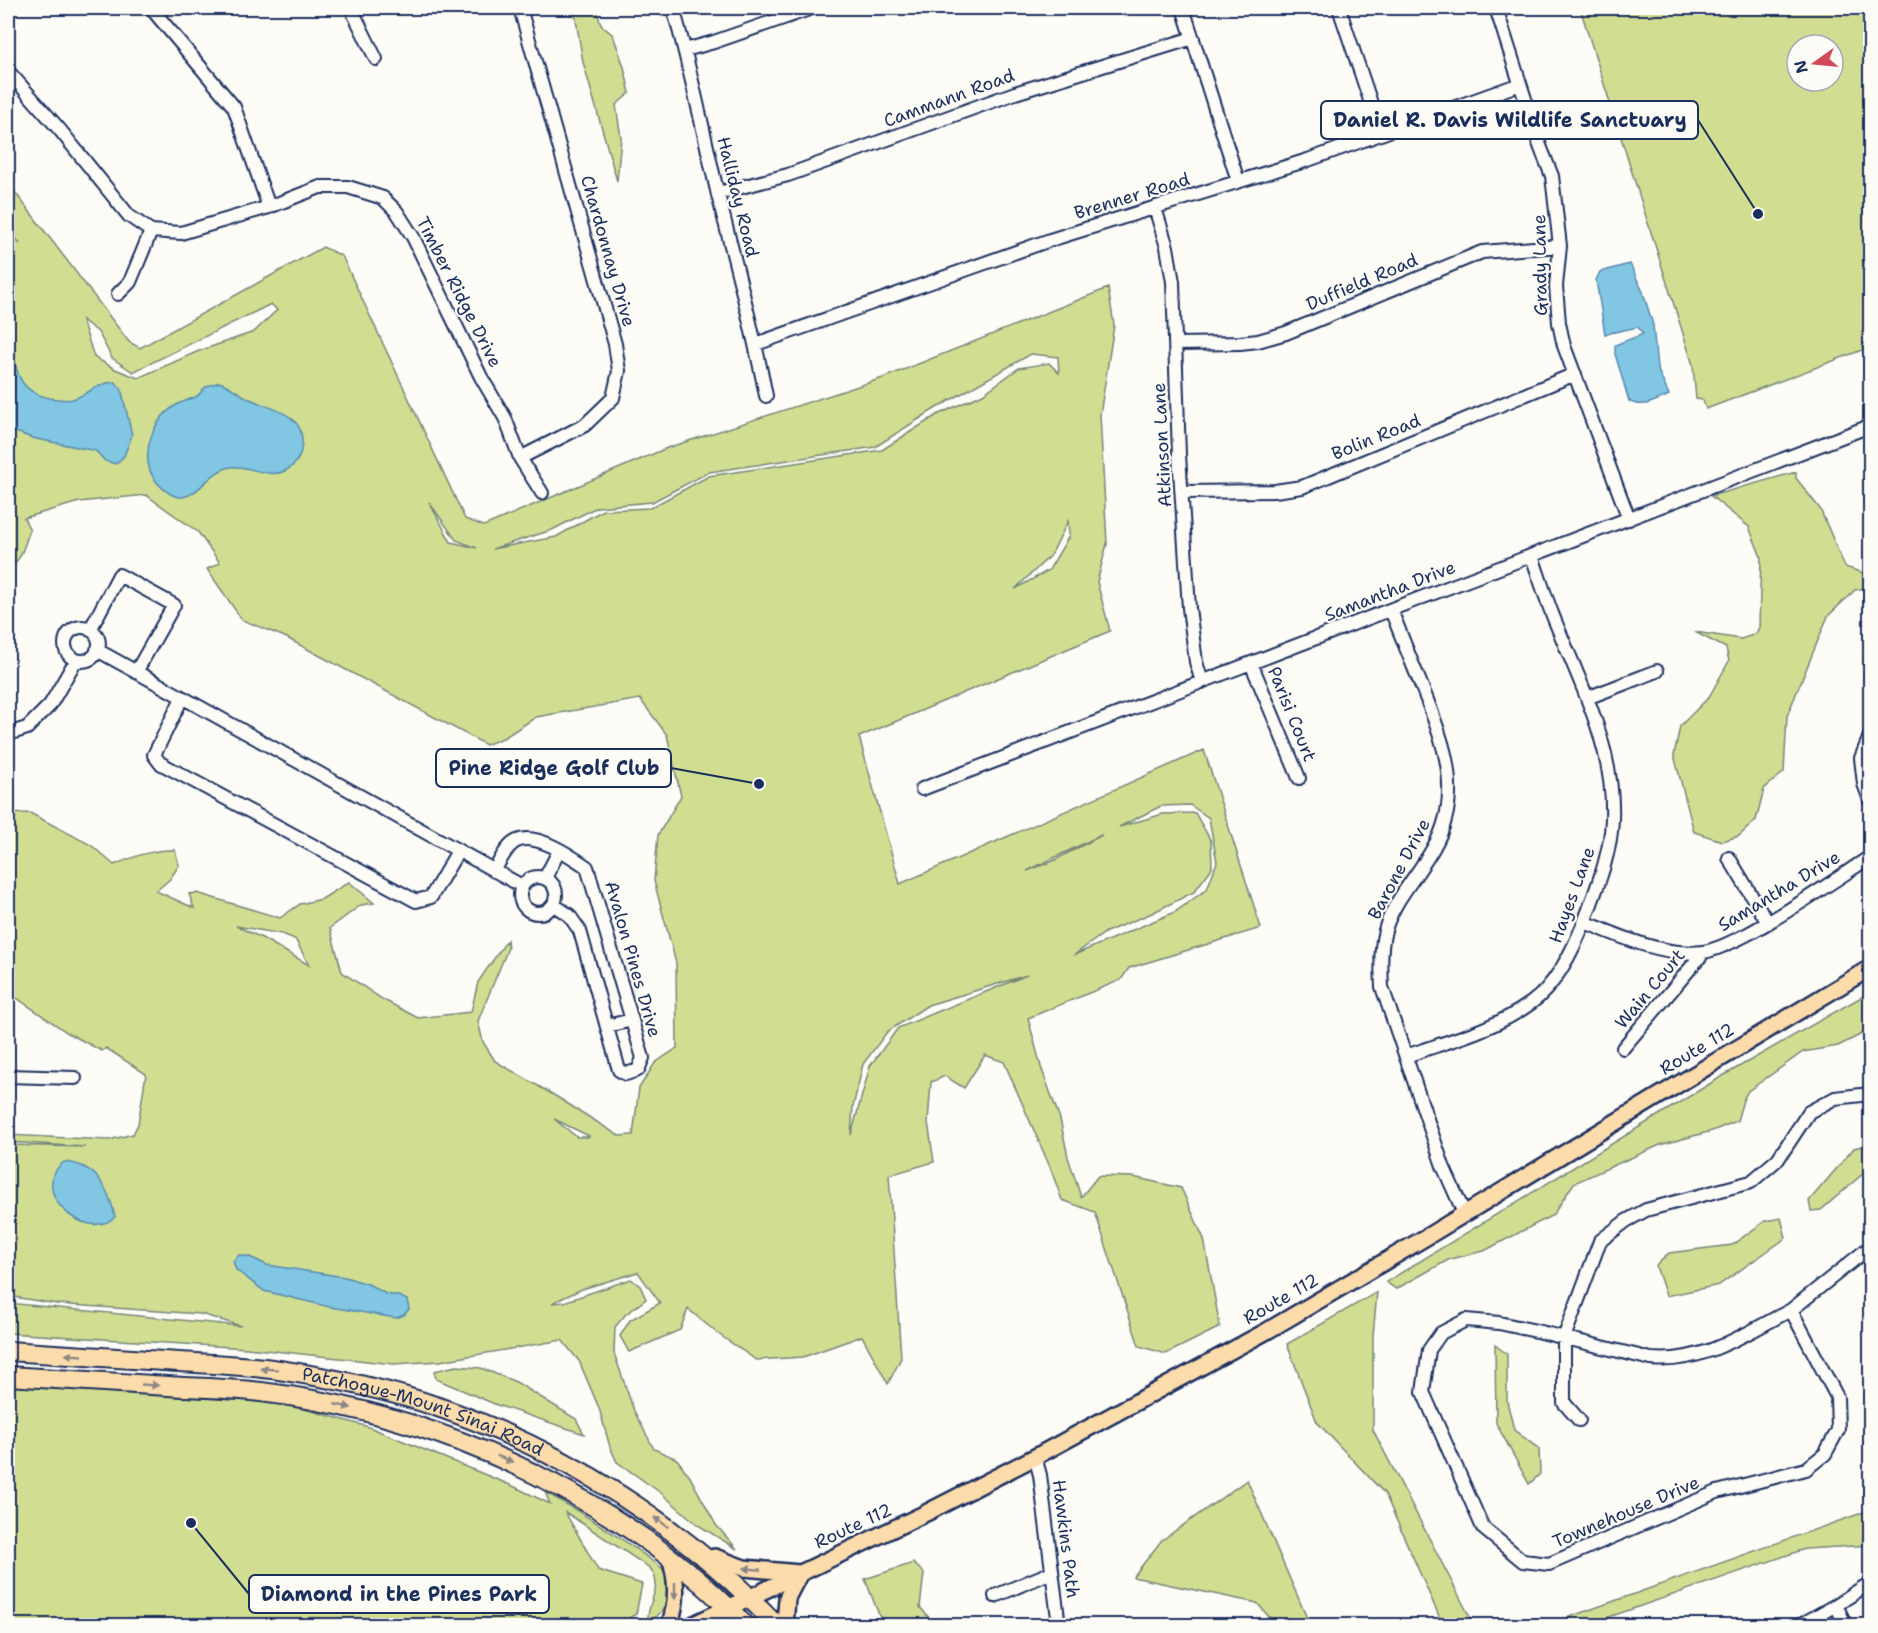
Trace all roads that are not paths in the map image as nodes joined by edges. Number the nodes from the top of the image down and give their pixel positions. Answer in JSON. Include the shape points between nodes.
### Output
{"nodes":[{"id":1,"x":151,"y":8,"type":"edge"},
{"id":2,"x":351,"y":8,"type":"edge"},
{"id":3,"x":520,"y":8,"type":"edge"},
{"id":4,"x":673,"y":8,"type":"edge"},
{"id":5,"x":812,"y":8,"type":"edge"},
{"id":6,"x":1183,"y":8,"type":"edge"},
{"id":7,"x":1339,"y":8,"type":"edge"},
{"id":8,"x":1496,"y":8,"type":"edge"},
{"id":9,"x":1193,"y":38,"type":"junction"},
{"id":10,"x":685,"y":50,"type":"junction"},
{"id":11,"x":376,"y":59,"type":"dead end"},
{"id":12,"x":8,"y":70,"type":"edge"},
{"id":13,"x":1520,"y":84,"type":"junction"},
{"id":14,"x":1381,"y":133,"type":"junction"},
{"id":15,"x":1238,"y":181,"type":"junction"},
{"id":16,"x":718,"y":193,"type":"junction"},
{"id":17,"x":269,"y":207,"type":"junction"},
{"id":18,"x":1155,"y":208,"type":"junction"},
{"id":19,"x":151,"y":231,"type":"junction"},
{"id":20,"x":1560,"y":246,"type":"junction"},
{"id":21,"x":118,"y":294,"type":"dead end"},
{"id":22,"x":756,"y":344,"type":"junction"},
{"id":23,"x":1176,"y":344,"type":"junction"},
{"id":24,"x":1575,"y":374,"type":"junction"},
{"id":25,"x":766,"y":396,"type":"dead end"},
{"id":26,"x":1870,"y":426,"type":"edge"},
{"id":27,"x":520,"y":458,"type":"junction"},
{"id":28,"x":1182,"y":492,"type":"junction"},
{"id":29,"x":542,"y":493,"type":"dead end"},
{"id":30,"x":1629,"y":519,"type":"junction"},
{"id":31,"x":1532,"y":556,"type":"junction"},
{"id":32,"x":1391,"y":610,"type":"junction"},
{"id":33,"x":90,"y":630,"type":"junction"},
{"id":34,"x":97,"y":650,"type":"junction"},
{"id":35,"x":75,"y":660,"type":"junction"},
{"id":36,"x":1251,"y":663,"type":"junction"},
{"id":37,"x":1657,"y":671,"type":"dead end"},
{"id":38,"x":136,"y":672,"type":"junction"},
{"id":39,"x":1202,"y":682,"type":"junction"},
{"id":40,"x":1587,"y":698,"type":"junction"},
{"id":41,"x":182,"y":699,"type":"junction"},
{"id":42,"x":8,"y":734,"type":"edge"},
{"id":43,"x":1870,"y":736,"type":"edge"},
{"id":44,"x":1299,"y":778,"type":"dead end"},
{"id":45,"x":922,"y":789,"type":"dead end"},
{"id":46,"x":1870,"y":800,"type":"edge"},
{"id":47,"x":458,"y":851,"type":"junction"},
{"id":48,"x":559,"y":851,"type":"junction"},
{"id":49,"x":1729,"y":858,"type":"dead end"},
{"id":50,"x":1870,"y":858,"type":"edge"},
{"id":51,"x":494,"y":871,"type":"junction"},
{"id":52,"x":545,"y":878,"type":"junction"},
{"id":53,"x":522,"y":886,"type":"junction"},
{"id":54,"x":554,"y":905,"type":"junction"},
{"id":55,"x":1585,"y":921,"type":"junction"},
{"id":56,"x":1768,"y":923,"type":"junction"},
{"id":57,"x":1704,"y":952,"type":"junction"},
{"id":58,"x":1870,"y":968,"type":"edge"},
{"id":59,"x":632,"y":1020,"type":"junction"},
{"id":60,"x":607,"y":1026,"type":"junction"},
{"id":61,"x":1623,"y":1048,"type":"dead end"},
{"id":62,"x":1406,"y":1056,"type":"junction"},
{"id":63,"x":8,"y":1076,"type":"edge"},
{"id":64,"x":75,"y":1078,"type":"dead end"},
{"id":65,"x":1870,"y":1094,"type":"edge"},
{"id":66,"x":1464,"y":1213,"type":"junction"},
{"id":67,"x":1870,"y":1247,"type":"edge"},
{"id":68,"x":1791,"y":1310,"type":"junction"},
{"id":69,"x":1564,"y":1338,"type":"junction"},
{"id":70,"x":8,"y":1351,"type":"edge"},
{"id":71,"x":8,"y":1376,"type":"edge"},
{"id":72,"x":409,"y":1398,"type":"junction"},
{"id":73,"x":1579,"y":1420,"type":"dead end"},
{"id":74,"x":403,"y":1422,"type":"junction"},
{"id":75,"x":1035,"y":1457,"type":"junction"},
{"id":76,"x":669,"y":1557,"type":"junction"},
{"id":77,"x":707,"y":1559,"type":"junction"},
{"id":78,"x":1052,"y":1572,"type":"junction"},
{"id":79,"x":800,"y":1573,"type":"junction"},
{"id":80,"x":1870,"y":1583,"type":"edge"},
{"id":81,"x":995,"y":1596,"type":"dead end"},
{"id":82,"x":748,"y":1597,"type":"junction"},
{"id":83,"x":1836,"y":1605,"type":"junction"},
{"id":84,"x":729,"y":1607,"type":"junction"},
{"id":85,"x":694,"y":1625,"type":"edge"},
{"id":86,"x":669,"y":1626,"type":"edge"},
{"id":87,"x":745,"y":1626,"type":"edge"},
{"id":88,"x":777,"y":1626,"type":"edge"},
{"id":89,"x":785,"y":1626,"type":"edge"},
{"id":90,"x":1059,"y":1626,"type":"edge"},
{"id":91,"x":1799,"y":1626,"type":"edge"},
{"id":92,"x":1846,"y":1626,"type":"edge"}],
"edges":[{"from":1,"to":17,"type":"street","via":[[234,107]]},
{"from":2,"to":11,"type":"street"},
{"from":3,"to":27,"type":"street","name":"Chardonnay Drive","via":[[615,344],[619,371],[613,399],[585,425]]},
{"from":4,"to":10,"type":"street","name":"Halliday Road"},
{"from":5,"to":10,"type":"street"},
{"from":6,"to":9,"type":"street"},
{"from":7,"to":14,"type":"street"},
{"from":8,"to":13,"type":"street","name":"Grady Lane"},
{"from":9,"to":15,"type":"street"},
{"from":9,"to":16,"type":"street","name":"Cammann Road","via":[[1015,93],[788,176]]},
{"from":10,"to":16,"type":"street","name":"Halliday Road"},
{"from":12,"to":19,"type":"street","via":[[129,216]]},
{"from":13,"to":14,"type":"street","name":"Brenner Road"},
{"from":13,"to":20,"type":"street","name":"Grady Lane","via":[[1552,176]]},
{"from":14,"to":15,"type":"street","name":"Brenner Road"},
{"from":15,"to":18,"type":"street","name":"Brenner Road"},
{"from":16,"to":22,"type":"street","name":"Halliday Road"},
{"from":17,"to":19,"type":"street","name":"Timber Ridge Drive","via":[[181,233]]},
{"from":17,"to":27,"type":"street","name":"Timber Ridge Drive","via":[[320,187],[348,187],[382,198],[397,212],[505,418]]},
{"from":18,"to":22,"type":"street","name":"Brenner Road","via":[[1050,240]]},
{"from":18,"to":23,"type":"street","name":"Atkinson Lane","via":[[1173,282]]},
{"from":19,"to":21,"type":"street","via":[[130,282]]},
{"from":20,"to":23,"type":"street","name":"Duffield Road","via":[[1482,252],[1258,341]]},
{"from":20,"to":24,"type":"street","name":"Grady Lane","via":[[1556,286],[1559,323]]},
{"from":22,"to":25,"type":"street","name":"Halliday Road"},
{"from":23,"to":28,"type":"street","name":"Atkinson Lane"},
{"from":24,"to":28,"type":"street","name":"Bolin Road","via":[[1302,487]]},
{"from":24,"to":30,"type":"street","name":"Grady Lane"},
{"from":26,"to":30,"type":"street","name":"Samantha Drive"},
{"from":27,"to":29,"type":"street","name":"Timber Ridge Drive"},
{"from":28,"to":39,"type":"street","name":"Atkinson Lane","via":[[1191,632]]},
{"from":30,"to":31,"type":"street","name":"Samantha Drive"},
{"from":31,"to":32,"type":"street","name":"Samantha Drive"},
{"from":31,"to":40,"type":"street","name":"Hayes Lane"},
{"from":32,"to":36,"type":"street","name":"Samantha Drive"},
{"from":32,"to":62,"type":"street","name":"Barone Drive","via":[[1441,736],[1449,795],[1445,820],[1434,846],[1387,924],[1381,958],[1382,987]]},
{"from":33,"to":34,"type":"street","via":[[96,636]]},
{"from":33,"to":35,"type":"street","via":[[74,629],[67,637],[65,648]]},
{"from":33,"to":38,"type":"street","via":[[119,575],[174,605]]},
{"from":34,"to":35,"type":"street","via":[[86,660]]},
{"from":34,"to":38,"type":"street"},
{"from":35,"to":42,"type":"street","via":[[50,705],[27,728]]},
{"from":36,"to":39,"type":"street","name":"Samantha Drive"},
{"from":36,"to":44,"type":"street","name":"Parisi Court"},
{"from":37,"to":40,"type":"street"},
{"from":38,"to":41,"type":"street"},
{"from":39,"to":45,"type":"street","name":"Samantha Drive"},
{"from":40,"to":55,"type":"street","name":"Hayes Lane","via":[[1612,784],[1612,821],[1608,850]]},
{"from":41,"to":47,"type":"street"},
{"from":41,"to":47,"type":"street","via":[[154,755],[160,763],[416,901],[431,897]]},
{"from":43,"to":46,"type":"street","via":[[1861,758]]},
{"from":47,"to":51,"type":"street"},
{"from":48,"to":51,"type":"street","name":"Avalon Pines Drive","via":[[535,838],[517,841]]},
{"from":48,"to":52,"type":"street"},
{"from":48,"to":59,"type":"street","name":"Avalon Pines Drive","via":[[587,867]]},
{"from":49,"to":56,"type":"street"},
{"from":50,"to":56,"type":"street","name":"Samantha Drive"},
{"from":51,"to":53,"type":"street"},
{"from":52,"to":53,"type":"street","via":[[536,876]]},
{"from":52,"to":54,"type":"street","via":[[556,892]]},
{"from":53,"to":54,"type":"street","via":[[519,897],[527,911],[543,913]]},
{"from":54,"to":60,"type":"street","name":"Avalon Pines Drive","via":[[569,915],[580,931]]},
{"from":55,"to":57,"type":"street","via":[[1613,934],[1676,952]]},
{"from":55,"to":62,"type":"street","name":"Hayes Lane","via":[[1570,954],[1533,1002],[1482,1029]]},
{"from":56,"to":57,"type":"street","name":"Samantha Drive"},
{"from":57,"to":61,"type":"street","name":"Wain Court"},
{"from":58,"to":66,"type":"main road","name":"Route 112"},
{"from":59,"to":60,"type":"street"},
{"from":59,"to":60,"type":"street","name":"Avalon Pines Drive","via":[[643,1058],[638,1070],[626,1074],[619,1070]]},
{"from":62,"to":66,"type":"street","name":"Barone Drive","via":[[1443,1166]]},
{"from":63,"to":64,"type":"street"},
{"from":65,"to":69,"type":"street","via":[[1835,1098],[1809,1112],[1778,1159],[1751,1182],[1646,1210],[1600,1241]]},
{"from":66,"to":75,"type":"main road","name":"Route 112","via":[[1267,1331]]},
{"from":67,"to":68,"type":"street","name":"Townehouse Drive"},
{"from":68,"to":69,"type":"street","name":"Townehouse Drive","via":[[1728,1343],[1685,1359],[1651,1359]]},
{"from":68,"to":69,"type":"street","name":"Townehouse Drive","via":[[1837,1397],[1838,1430],[1825,1454],[1806,1469],[1717,1492],[1549,1564],[1523,1561],[1483,1528],[1423,1392],[1429,1350],[1441,1333],[1466,1320],[1499,1323]]},
{"from":69,"to":73,"type":"street","via":[[1564,1403]]},
{"from":72,"to":70,"type":"highway","name":"Patchogue-Mount Sinai Road","one_way":true,"via":[[276,1370]]},
{"from":71,"to":74,"type":"highway","name":"Patchogue-Mount Sinai Road","one_way":true,"via":[[260,1391],[324,1401]]},
{"from":72,"to":74,"type":"highway"},
{"from":77,"to":72,"type":"highway","name":"Patchogue-Mount Sinai Road","one_way":true,"via":[[615,1491],[565,1463],[507,1435]]},
{"from":74,"to":76,"type":"highway","name":"Patchogue-Mount Sinai Road","one_way":true,"via":[[521,1466]]},
{"from":75,"to":78,"type":"street","name":"Hawkins Path"},
{"from":75,"to":79,"type":"main road","name":"Route 112"},
{"from":76,"to":84,"type":"highway","name":"Patchogue-Mount Sinai Road"},
{"from":76,"to":86,"type":"main road","one_way":true,"via":[[676,1591]]},
{"from":79,"to":77,"type":"main road","one_way":true,"via":[[744,1568],[715,1557]]},
{"from":77,"to":82,"type":"highway","name":"Patchogue-Mount Sinai Road"},
{"from":78,"to":81,"type":"street"},
{"from":78,"to":90,"type":"street","name":"Hawkins Path"},
{"from":79,"to":82,"type":"main road","name":"Route 112"},
{"from":79,"to":89,"type":"main road","via":[[787,1598]]},
{"from":80,"to":83,"type":"street"},
{"from":82,"to":84,"type":"main road","name":"Route 112"},
{"from":82,"to":88,"type":"highway","name":"Patchogue-Mount Sinai Road"},
{"from":83,"to":91,"type":"street"},
{"from":83,"to":92,"type":"street"},
{"from":84,"to":85,"type":"main road","name":"Route 112"},
{"from":84,"to":87,"type":"highway","name":"Patchogue-Mount Sinai Road"}]}
